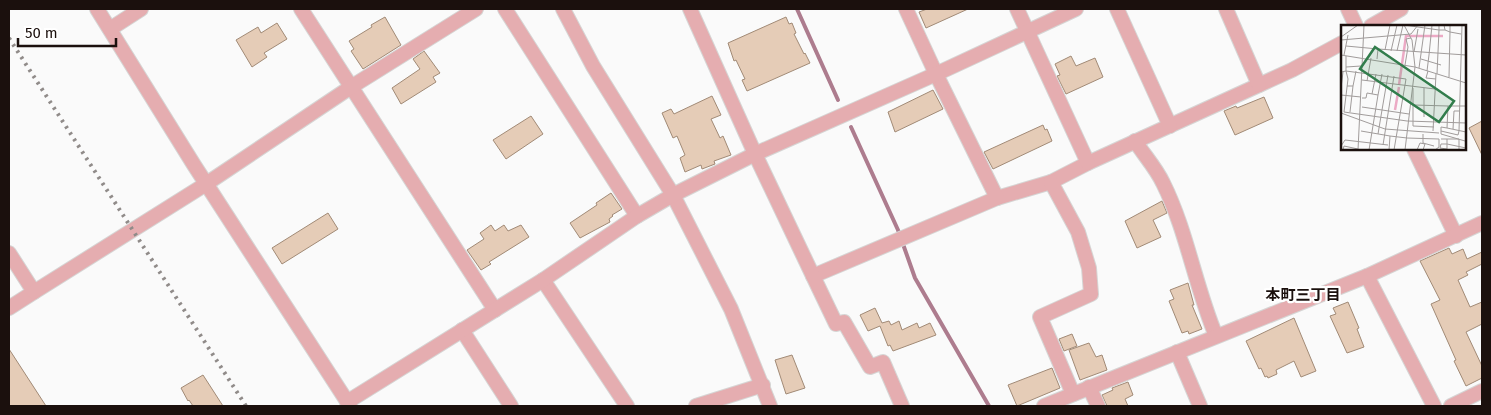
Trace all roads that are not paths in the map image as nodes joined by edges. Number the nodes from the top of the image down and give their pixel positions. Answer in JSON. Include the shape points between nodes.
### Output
{"nodes":[{"id":1,"x":97,"y":9,"type":"edge"},
{"id":2,"x":141,"y":9,"type":"edge"},
{"id":3,"x":301,"y":9,"type":"edge"},
{"id":4,"x":476,"y":9,"type":"edge"},
{"id":5,"x":505,"y":9,"type":"edge"},
{"id":6,"x":563,"y":9,"type":"edge"},
{"id":7,"x":690,"y":9,"type":"edge"},
{"id":8,"x":906,"y":9,"type":"edge"},
{"id":9,"x":1017,"y":9,"type":"edge"},
{"id":10,"x":1076,"y":9,"type":"edge"},
{"id":11,"x":1117,"y":9,"type":"edge"},
{"id":12,"x":1226,"y":9,"type":"edge"},
{"id":13,"x":1348,"y":9,"type":"edge"},
{"id":14,"x":1401,"y":9,"type":"edge"},
{"id":15,"x":1356,"y":25,"type":"edge"},
{"id":16,"x":1373,"y":25,"type":"edge"},
{"id":17,"x":110,"y":29,"type":"junction"},
{"id":18,"x":1027,"y":31,"type":"junction"},
{"id":19,"x":1341,"y":44,"type":"edge"},
{"id":20,"x":936,"y":74,"type":"junction"},
{"id":21,"x":1259,"y":85,"type":"junction"},
{"id":22,"x":351,"y":88,"type":"junction"},
{"id":23,"x":1170,"y":126,"type":"junction"},
{"id":24,"x":1135,"y":141,"type":"junction"},
{"id":25,"x":1414,"y":150,"type":"edge"},
{"id":26,"x":755,"y":154,"type":"junction"},
{"id":27,"x":1088,"y":163,"type":"junction"},
{"id":28,"x":1051,"y":182,"type":"junction"},
{"id":29,"x":206,"y":184,"type":"junction"},
{"id":30,"x":673,"y":195,"type":"junction"},
{"id":31,"x":996,"y":198,"type":"junction"},
{"id":32,"x":637,"y":216,"type":"junction"},
{"id":33,"x":1482,"y":224,"type":"edge"},
{"id":34,"x":1456,"y":236,"type":"junction"},
{"id":35,"x":9,"y":253,"type":"edge"},
{"id":36,"x":813,"y":276,"type":"junction"},
{"id":37,"x":1367,"y":276,"type":"junction"},
{"id":38,"x":543,"y":280,"type":"junction"},
{"id":39,"x":34,"y":292,"type":"junction"},
{"id":40,"x":9,"y":308,"type":"edge"},
{"id":41,"x":495,"y":310,"type":"junction"},
{"id":42,"x":462,"y":330,"type":"junction"},
{"id":43,"x":1216,"y":336,"type":"junction"},
{"id":44,"x":1177,"y":352,"type":"junction"},
{"id":45,"x":762,"y":385,"type":"junction"},
{"id":46,"x":1089,"y":387,"type":"junction"},
{"id":47,"x":1482,"y":391,"type":"edge"},
{"id":48,"x":1073,"y":394,"type":"junction"},
{"id":49,"x":348,"y":404,"type":"edge"},
{"id":50,"x":511,"y":406,"type":"edge"},
{"id":51,"x":627,"y":406,"type":"edge"},
{"id":52,"x":696,"y":406,"type":"edge"},
{"id":53,"x":770,"y":406,"type":"edge"},
{"id":54,"x":902,"y":406,"type":"edge"},
{"id":55,"x":1044,"y":406,"type":"edge"},
{"id":56,"x":1098,"y":406,"type":"edge"},
{"id":57,"x":1200,"y":406,"type":"edge"},
{"id":58,"x":1434,"y":406,"type":"edge"},
{"id":59,"x":1451,"y":406,"type":"edge"}],
"edges":[{"from":1,"to":17,"type":"street"},
{"from":2,"to":17,"type":"street"},
{"from":3,"to":22,"type":"street"},
{"from":4,"to":22,"type":"street"},
{"from":5,"to":32,"type":"street"},
{"from":6,"to":30,"type":"street","via":[[593,66]]},
{"from":7,"to":26,"type":"street"},
{"from":8,"to":20,"type":"street"},
{"from":9,"to":18,"type":"street"},
{"from":10,"to":18,"type":"street"},
{"from":11,"to":23,"type":"street"},
{"from":12,"to":21,"type":"street"},
{"from":13,"to":15,"type":"street"},
{"from":14,"to":16,"type":"street"},
{"from":17,"to":29,"type":"street"},
{"from":18,"to":20,"type":"street"},
{"from":18,"to":27,"type":"street"},
{"from":19,"to":21,"type":"street"},
{"from":20,"to":26,"type":"street"},
{"from":20,"to":31,"type":"street"},
{"from":21,"to":23,"type":"street"},
{"from":22,"to":29,"type":"street"},
{"from":22,"to":41,"type":"street"},
{"from":23,"to":24,"type":"street"},
{"from":24,"to":27,"type":"street"},
{"from":24,"to":43,"type":"street","via":[[1163,182],[1183,232]]},
{"from":25,"to":34,"type":"street"},
{"from":26,"to":30,"type":"street"},
{"from":26,"to":36,"type":"street"},
{"from":27,"to":28,"type":"street"},
{"from":28,"to":31,"type":"street"},
{"from":28,"to":48,"type":"street","via":[[1078,232],[1089,268],[1091,294],[1040,317]]},
{"from":29,"to":39,"type":"street"},
{"from":29,"to":49,"type":"street"},
{"from":30,"to":32,"type":"street"},
{"from":30,"to":45,"type":"street","via":[[731,309]]},
{"from":31,"to":36,"type":"street"},
{"from":32,"to":38,"type":"street"},
{"from":33,"to":34,"type":"street"},
{"from":34,"to":37,"type":"street"},
{"from":35,"to":39,"type":"street"},
{"from":36,"to":54,"type":"street","via":[[836,324],[844,322],[870,367],[883,362]]},
{"from":37,"to":43,"type":"street"},
{"from":37,"to":58,"type":"street"},
{"from":38,"to":41,"type":"street"},
{"from":38,"to":51,"type":"street"},
{"from":39,"to":40,"type":"street"},
{"from":41,"to":42,"type":"street"},
{"from":42,"to":49,"type":"street"},
{"from":42,"to":50,"type":"street"},
{"from":43,"to":44,"type":"street"},
{"from":44,"to":46,"type":"street"},
{"from":44,"to":57,"type":"street"},
{"from":45,"to":52,"type":"street"},
{"from":45,"to":53,"type":"street"},
{"from":46,"to":48,"type":"street"},
{"from":46,"to":56,"type":"street"},
{"from":47,"to":59,"type":"street"},
{"from":48,"to":55,"type":"street"}]}
